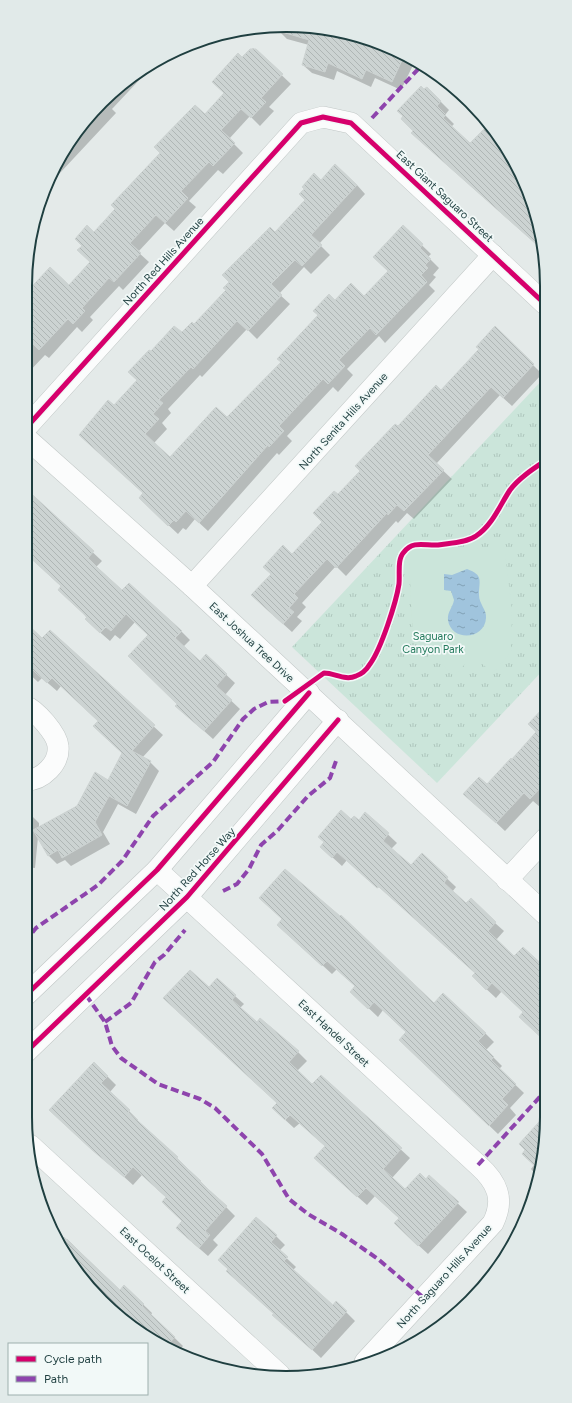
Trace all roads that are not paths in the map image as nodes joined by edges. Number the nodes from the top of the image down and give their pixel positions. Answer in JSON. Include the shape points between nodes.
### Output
{"nodes":[{"id":1,"x":323,"y":117,"type":"joint"},
{"id":2,"x":493,"y":255,"type":"junction"},
{"id":3,"x":540,"y":299,"type":"edge"},
{"id":4,"x":32,"y":421,"type":"edge"},
{"id":5,"x":32,"y":443,"type":"edge"},
{"id":6,"x":192,"y":586,"type":"junction"},
{"id":7,"x":309,"y":693,"type":"junction"},
{"id":8,"x":32,"y":712,"type":"edge"},
{"id":9,"x":338,"y":720,"type":"junction"},
{"id":10,"x":32,"y":778,"type":"edge"},
{"id":11,"x":540,"y":844,"type":"edge"},
{"id":12,"x":157,"y":870,"type":"junction"},
{"id":13,"x":507,"y":880,"type":"junction"},
{"id":14,"x":187,"y":897,"type":"junction"},
{"id":15,"x":540,"y":910,"type":"edge"},
{"id":16,"x":32,"y":989,"type":"edge"},
{"id":17,"x":32,"y":1046,"type":"edge"},
{"id":18,"x":34,"y":1149,"type":"edge"},
{"id":19,"x":500,"y":1204,"type":"joint"},
{"id":20,"x":369,"y":1358,"type":"edge"},
{"id":21,"x":275,"y":1370,"type":"edge"}],
"edges":[{"from":1,"to":2,"type":"street","name":"East Giant Saguaro Street","via":[[351,123]]},
{"from":1,"to":4,"type":"street","name":"North Red Hills Avenue","via":[[301,123]]},
{"from":2,"to":3,"type":"street","name":"East Giant Saguaro Street"},
{"from":2,"to":6,"type":"street","name":"North Senita Hills Avenue"},
{"from":5,"to":6,"type":"street","name":"East Joshua Tree Drive"},
{"from":6,"to":7,"type":"street","name":"East Joshua Tree Drive"},
{"from":7,"to":9,"type":"street","name":"East Joshua Tree Drive"},
{"from":7,"to":12,"type":"street"},
{"from":8,"to":10,"type":"street","via":[[51,729],[58,746],[56,758],[50,769],[41,776]]},
{"from":9,"to":13,"type":"street","name":"East Joshua Tree Drive"},
{"from":9,"to":14,"type":"street","name":"North Red Horse Way"},
{"from":11,"to":13,"type":"street"},
{"from":12,"to":14,"type":"street","name":"East Handel Street"},
{"from":12,"to":16,"type":"street"},
{"from":13,"to":15,"type":"street","name":"East Joshua Tree Drive"},
{"from":14,"to":17,"type":"street","name":"North Red Horse Way"},
{"from":14,"to":19,"type":"street","name":"East Handel Street","via":[[490,1176]]},
{"from":18,"to":21,"type":"street","name":"East Ocelot Street"},
{"from":19,"to":20,"type":"street","name":"North Saguaro Hills Avenue","via":[[493,1223]]}]}
